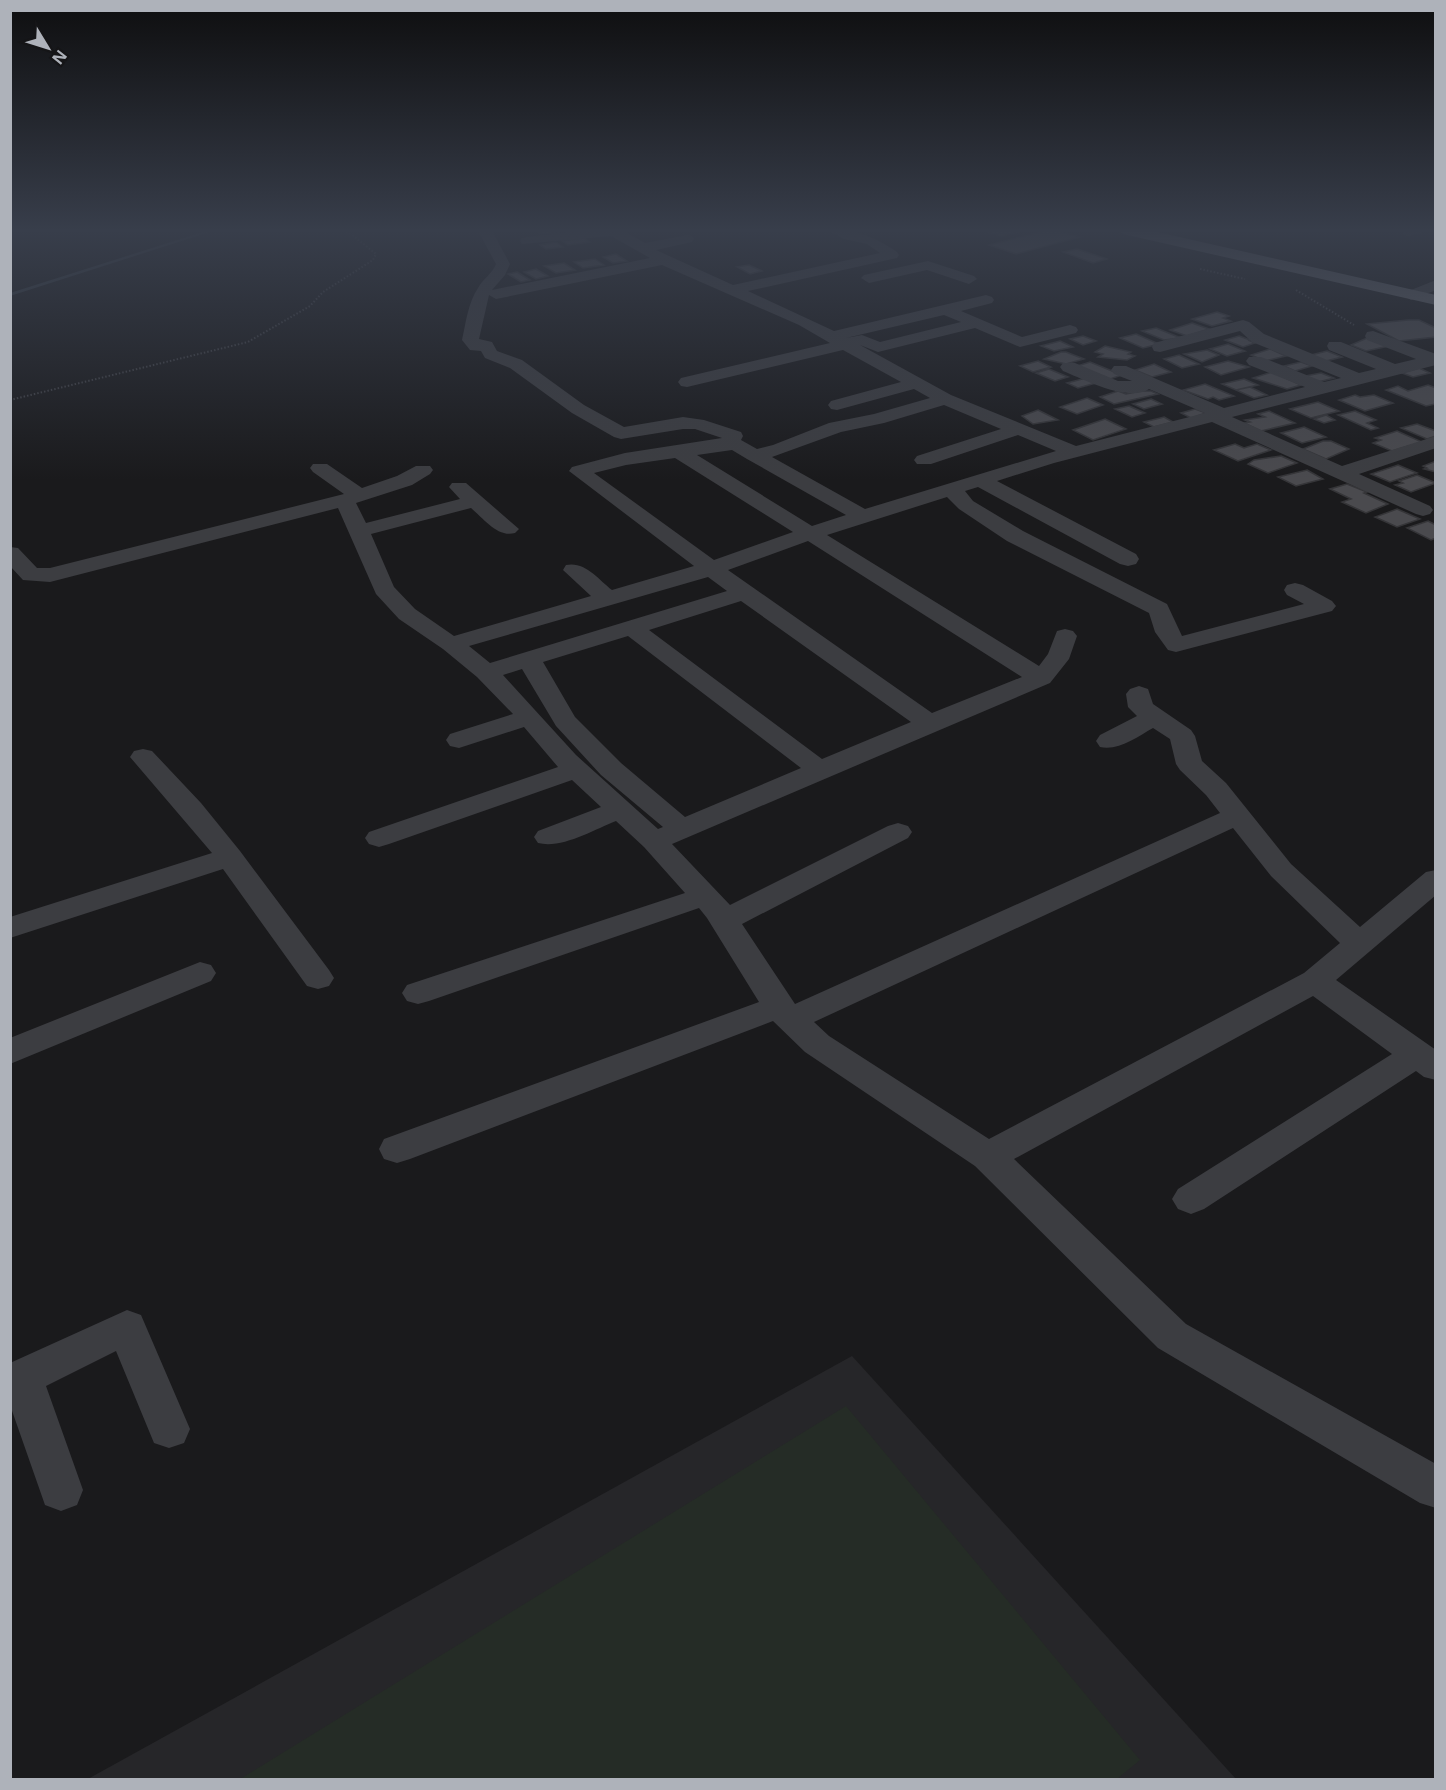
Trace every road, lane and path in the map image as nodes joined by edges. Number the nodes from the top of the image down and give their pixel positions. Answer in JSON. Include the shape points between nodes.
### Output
{"nodes":[{"id":1,"x":299,"y":313,"type":"edge"},
{"id":2,"x":476,"y":313,"type":"edge"},
{"id":3,"x":783,"y":313,"type":"edge"},
{"id":4,"x":932,"y":313,"type":"edge"},
{"id":5,"x":952,"y":313,"type":"edge"},
{"id":6,"x":1334,"y":313,"type":"edge"},
{"id":7,"x":976,"y":323,"type":"junction"},
{"id":8,"x":1070,"y":330,"type":"dead end"},
{"id":9,"x":1373,"y":336,"type":"joint"},
{"id":10,"x":840,"y":340,"type":"junction"},
{"id":11,"x":1335,"y":346,"type":"dead end"},
{"id":12,"x":1160,"y":347,"type":"dead end"},
{"id":13,"x":1433,"y":361,"type":"edge"},
{"id":14,"x":1069,"y":367,"type":"dead end"},
{"id":15,"x":1260,"y":367,"type":"dead end"},
{"id":16,"x":1120,"y":370,"type":"dead end"},
{"id":17,"x":1394,"y":370,"type":"junction"},
{"id":18,"x":1358,"y":379,"type":"junction"},
{"id":19,"x":687,"y":382,"type":"dead end"},
{"id":20,"x":917,"y":383,"type":"junction"},
{"id":21,"x":1162,"y":388,"type":"junction"},
{"id":22,"x":1323,"y":388,"type":"junction"},
{"id":23,"x":945,"y":399,"type":"junction"},
{"id":24,"x":10,"y":400,"type":"edge"},
{"id":25,"x":837,"y":405,"type":"dead end"},
{"id":26,"x":1219,"y":415,"type":"junction"},
{"id":27,"x":1019,"y":429,"type":"junction"},
{"id":28,"x":1436,"y":442,"type":"edge"},
{"id":29,"x":605,"y":443,"type":"dead end"},
{"id":30,"x":726,"y":445,"type":"junction"},
{"id":31,"x":676,"y":450,"type":"junction"},
{"id":32,"x":1075,"y":452,"type":"junction"},
{"id":33,"x":754,"y":455,"type":"junction"},
{"id":34,"x":625,"y":459,"type":"junction"},
{"id":35,"x":924,"y":460,"type":"dead end"},
{"id":36,"x":321,"y":468,"type":"dead end"},
{"id":37,"x":423,"y":470,"type":"dead end"},
{"id":38,"x":1341,"y":473,"type":"junction"},
{"id":39,"x":981,"y":481,"type":"junction"},
{"id":40,"x":459,"y":487,"type":"dead end"},
{"id":41,"x":952,"y":490,"type":"junction"},
{"id":42,"x":352,"y":498,"type":"junction"},
{"id":43,"x":475,"y":501,"type":"junction"},
{"id":44,"x":1423,"y":510,"type":"dead end"},
{"id":45,"x":215,"y":512,"type":"dead end"},
{"id":46,"x":301,"y":512,"type":"junction"},
{"id":47,"x":864,"y":517,"type":"junction"},
{"id":48,"x":1053,"y":519,"type":"junction"},
{"id":49,"x":508,"y":529,"type":"dead end"},
{"id":50,"x":359,"y":531,"type":"junction"},
{"id":51,"x":1011,"y":533,"type":"junction"},
{"id":52,"x":811,"y":534,"type":"junction"},
{"id":53,"x":125,"y":535,"type":"dead end"},
{"id":54,"x":10,"y":553,"type":"edge"},
{"id":55,"x":140,"y":553,"type":"junction"},
{"id":56,"x":1128,"y":559,"type":"dead end"},
{"id":57,"x":713,"y":568,"type":"junction"},
{"id":58,"x":574,"y":570,"type":"dead end"},
{"id":59,"x":1295,"y":590,"type":"dead end"},
{"id":60,"x":744,"y":593,"type":"junction"},
{"id":61,"x":607,"y":598,"type":"junction"},
{"id":62,"x":632,"y":628,"type":"junction"},
{"id":63,"x":1065,"y":636,"type":"dead end"},
{"id":64,"x":451,"y":644,"type":"junction"},
{"id":65,"x":529,"y":659,"type":"junction"},
{"id":66,"x":486,"y":672,"type":"junction"},
{"id":67,"x":1041,"y":678,"type":"junction"},
{"id":68,"x":1139,"y":694,"type":"dead end"},
{"id":69,"x":529,"y":717,"type":"junction"},
{"id":70,"x":1154,"y":717,"type":"junction"},
{"id":71,"x":930,"y":723,"type":"junction"},
{"id":72,"x":459,"y":740,"type":"dead end"},
{"id":73,"x":1109,"y":741,"type":"dead end"},
{"id":74,"x":143,"y":757,"type":"dead end"},
{"id":75,"x":577,"y":769,"type":"junction"},
{"id":76,"x":821,"y":771,"type":"junction"},
{"id":77,"x":620,"y":810,"type":"junction"},
{"id":78,"x":1236,"y":816,"type":"junction"},
{"id":79,"x":898,"y":832,"type":"dead end"},
{"id":80,"x":668,"y":835,"type":"junction"},
{"id":81,"x":548,"y":837,"type":"dead end"},
{"id":82,"x":379,"y":838,"type":"dead end"},
{"id":83,"x":230,"y":857,"type":"junction"},
{"id":84,"x":1436,"y":879,"type":"edge"},
{"id":85,"x":714,"y":908,"type":"junction"},
{"id":86,"x":10,"y":928,"type":"edge"},
{"id":87,"x":1359,"y":944,"type":"junction"},
{"id":88,"x":200,"y":973,"type":"dead end"},
{"id":89,"x":318,"y":978,"type":"dead end"},
{"id":90,"x":1315,"y":981,"type":"junction"},
{"id":91,"x":418,"y":993,"type":"dead end"},
{"id":92,"x":785,"y":1013,"type":"junction"},
{"id":93,"x":10,"y":1052,"type":"edge"},
{"id":94,"x":1426,"y":1061,"type":"edge"},
{"id":95,"x":397,"y":1149,"type":"dead end"},
{"id":96,"x":988,"y":1156,"type":"junction"},
{"id":97,"x":1191,"y":1199,"type":"dead end"},
{"id":98,"x":16,"y":1380,"type":"edge"},
{"id":99,"x":169,"y":1430,"type":"dead end"},
{"id":100,"x":1436,"y":1488,"type":"edge"},
{"id":101,"x":61,"y":1490,"type":"dead end"}],
"edges":[{"from":1,"to":24,"type":"path","via":[[248,342]]},
{"from":2,"to":30,"type":"street","via":[[470,340],[476,346],[486,346],[491,354],[516,364],[578,409],[621,433],[698,424],[734,436]]},
{"from":3,"to":10,"type":"street"},
{"from":4,"to":10,"type":"street"},
{"from":5,"to":7,"type":"street"},
{"from":6,"to":9,"type":"path"},
{"from":7,"to":8,"type":"street","via":[[1020,342]]},
{"from":7,"to":10,"type":"street","via":[[878,347],[862,340]]},
{"from":9,"to":13,"type":"street"},
{"from":10,"to":19,"type":"street"},
{"from":10,"to":20,"type":"street"},
{"from":11,"to":17,"type":"street"},
{"from":12,"to":18,"type":"street","via":[[1243,325],[1258,338]]},
{"from":13,"to":17,"type":"street"},
{"from":14,"to":21,"type":"street","via":[[1115,386]]},
{"from":15,"to":22,"type":"street"},
{"from":16,"to":21,"type":"street"},
{"from":17,"to":18,"type":"street"},
{"from":18,"to":22,"type":"street"},
{"from":20,"to":23,"type":"street"},
{"from":20,"to":25,"type":"street"},
{"from":21,"to":26,"type":"street"},
{"from":22,"to":26,"type":"street"},
{"from":23,"to":27,"type":"street"},
{"from":23,"to":33,"type":"street","via":[[836,427],[778,450]]},
{"from":26,"to":32,"type":"street"},
{"from":26,"to":38,"type":"street"},
{"from":27,"to":32,"type":"street"},
{"from":27,"to":35,"type":"street"},
{"from":28,"to":38,"type":"street"},
{"from":29,"to":34,"type":"street"},
{"from":30,"to":31,"type":"street"},
{"from":30,"to":33,"type":"street","via":[[735,444]]},
{"from":31,"to":34,"type":"street"},
{"from":31,"to":52,"type":"street"},
{"from":32,"to":39,"type":"street"},
{"from":33,"to":47,"type":"street"},
{"from":34,"to":57,"type":"street","via":[[579,471]]},
{"from":36,"to":42,"type":"street"},
{"from":37,"to":42,"type":"street","via":[[408,481]]},
{"from":38,"to":44,"type":"street"},
{"from":39,"to":41,"type":"street"},
{"from":39,"to":48,"type":"street"},
{"from":40,"to":43,"type":"street"},
{"from":41,"to":47,"type":"street"},
{"from":41,"to":51,"type":"street","via":[[966,505]]},
{"from":42,"to":46,"type":"street"},
{"from":42,"to":50,"type":"street"},
{"from":43,"to":49,"type":"street"},
{"from":43,"to":50,"type":"street"},
{"from":45,"to":46,"type":"street","via":[[282,496]]},
{"from":46,"to":55,"type":"street"},
{"from":47,"to":52,"type":"street"},
{"from":48,"to":51,"type":"street"},
{"from":48,"to":56,"type":"street"},
{"from":50,"to":64,"type":"street","via":[[384,589],[407,614]]},
{"from":51,"to":59,"type":"street","via":[[1159,609],[1176,645],[1324,606]]},
{"from":52,"to":57,"type":"street"},
{"from":52,"to":67,"type":"street"},
{"from":53,"to":55,"type":"street"},
{"from":54,"to":55,"type":"street","via":[[31,575],[50,575]]},
{"from":57,"to":60,"type":"street"},
{"from":57,"to":61,"type":"street"},
{"from":58,"to":61,"type":"street"},
{"from":60,"to":62,"type":"street"},
{"from":60,"to":71,"type":"street"},
{"from":61,"to":64,"type":"street"},
{"from":62,"to":65,"type":"street"},
{"from":62,"to":76,"type":"street"},
{"from":63,"to":67,"type":"street","via":[[1051,671]]},
{"from":64,"to":66,"type":"street"},
{"from":65,"to":66,"type":"street"},
{"from":65,"to":80,"type":"street","via":[[565,721]]},
{"from":66,"to":69,"type":"street"},
{"from":67,"to":71,"type":"street"},
{"from":68,"to":70,"type":"street","via":[[1141,707]]},
{"from":69,"to":72,"type":"street"},
{"from":69,"to":75,"type":"street"},
{"from":70,"to":73,"type":"street"},
{"from":70,"to":78,"type":"street","via":[[1182,736],[1189,764],[1216,789]]},
{"from":71,"to":76,"type":"street"},
{"from":74,"to":83,"type":"street","via":[[184,798]]},
{"from":75,"to":77,"type":"street"},
{"from":75,"to":82,"type":"street"},
{"from":76,"to":80,"type":"street"},
{"from":77,"to":80,"type":"street"},
{"from":77,"to":81,"type":"street"},
{"from":78,"to":87,"type":"street","via":[[1281,870]]},
{"from":78,"to":92,"type":"street"},
{"from":79,"to":85,"type":"street"},
{"from":80,"to":85,"type":"street"},
{"from":83,"to":86,"type":"street"},
{"from":83,"to":89,"type":"street"},
{"from":84,"to":87,"type":"street"},
{"from":85,"to":91,"type":"street"},
{"from":85,"to":92,"type":"street"},
{"from":87,"to":90,"type":"street"},
{"from":88,"to":93,"type":"street"},
{"from":90,"to":94,"type":"street"},
{"from":90,"to":96,"type":"street"},
{"from":92,"to":95,"type":"street"},
{"from":92,"to":96,"type":"street","via":[[817,1044]]},
{"from":94,"to":97,"type":"street"},
{"from":96,"to":100,"type":"street","via":[[1172,1336]]},
{"from":98,"to":99,"type":"street","via":[[127,1327]]},
{"from":98,"to":101,"type":"street"}]}
